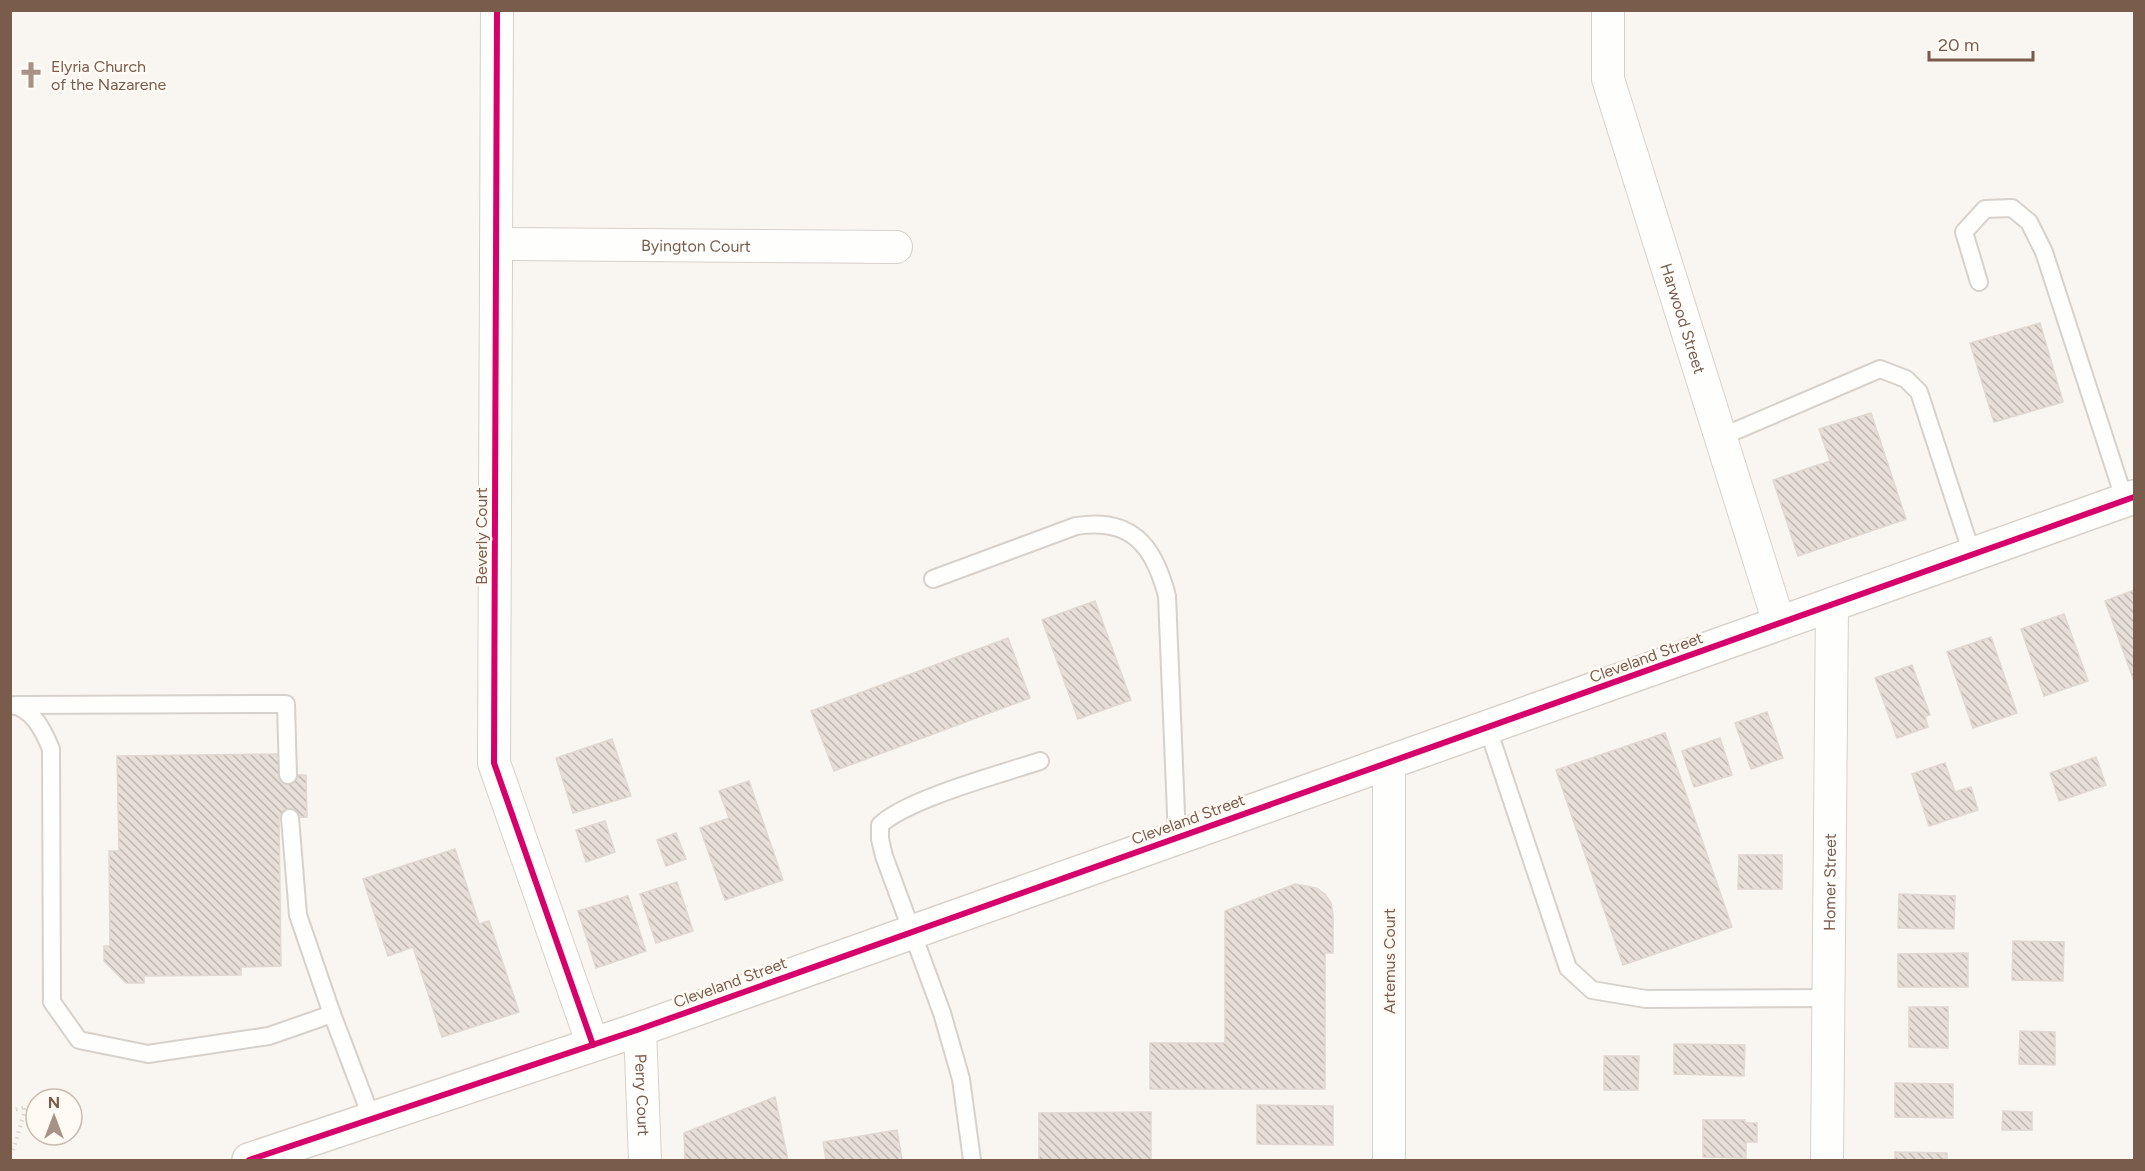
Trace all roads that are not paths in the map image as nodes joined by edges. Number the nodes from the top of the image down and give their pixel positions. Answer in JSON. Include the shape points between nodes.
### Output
{"nodes":[{"id":1,"x":497,"y":10,"type":"edge"},
{"id":2,"x":1608,"y":10,"type":"edge"},
{"id":3,"x":496,"y":244,"type":"junction"},
{"id":4,"x":896,"y":247,"type":"dead end"},
{"id":5,"x":1979,"y":282,"type":"dead end"},
{"id":6,"x":1720,"y":437,"type":"junction"},
{"id":7,"x":2130,"y":499,"type":"edge"},
{"id":8,"x":1972,"y":554,"type":"junction"},
{"id":9,"x":933,"y":579,"type":"dead end"},
{"id":10,"x":1832,"y":604,"type":"junction"},
{"id":11,"x":1779,"y":623,"type":"junction"},
{"id":12,"x":14,"y":705,"type":"edge"},
{"id":13,"x":1488,"y":729,"type":"junction"},
{"id":14,"x":1040,"y":761,"type":"dead end"},
{"id":15,"x":1389,"y":762,"type":"junction"},
{"id":16,"x":288,"y":775,"type":"dead end"},
{"id":17,"x":290,"y":818,"type":"dead end"},
{"id":18,"x":1177,"y":837,"type":"junction"},
{"id":19,"x":910,"y":932,"type":"junction"},
{"id":20,"x":1829,"y":998,"type":"junction"},
{"id":21,"x":332,"y":1014,"type":"junction"},
{"id":22,"x":640,"y":1029,"type":"junction"},
{"id":23,"x":593,"y":1046,"type":"junction"},
{"id":24,"x":372,"y":1119,"type":"junction"},
{"id":25,"x":249,"y":1161,"type":"edge"},
{"id":26,"x":645,"y":1161,"type":"edge"},
{"id":27,"x":972,"y":1161,"type":"edge"},
{"id":28,"x":1389,"y":1161,"type":"edge"},
{"id":29,"x":1827,"y":1161,"type":"edge"}],
"edges":[{"from":1,"to":3,"type":"street","name":"Beverly Court"},
{"from":2,"to":6,"type":"street","name":"Harwood Street","via":[[1608,79]]},
{"from":3,"to":4,"type":"street","name":"Byington Court"},
{"from":3,"to":23,"type":"street","name":"Beverly Court","via":[[494,763]]},
{"from":5,"to":7,"type":"lane","via":[[1964,232],[1985,209],[2012,208],[2029,222],[2044,252]]},
{"from":6,"to":8,"type":"lane","via":[[1880,369],[1906,379],[1919,392]]},
{"from":6,"to":11,"type":"street","name":"Harwood Street"},
{"from":7,"to":8,"type":"main road","name":"Cleveland Street"},
{"from":8,"to":10,"type":"main road","name":"Cleveland Street"},
{"from":9,"to":18,"type":"lane","via":[[1076,526],[1094,523],[1120,527],[1149,549],[1160,568],[1167,597]]},
{"from":10,"to":11,"type":"main road","name":"Cleveland Street"},
{"from":10,"to":20,"type":"street","name":"Homer Street"},
{"from":11,"to":13,"type":"main road","name":"Cleveland Street"},
{"from":12,"to":16,"type":"lane","via":[[286,704]]},
{"from":12,"to":21,"type":"lane","via":[[40,724],[51,749],[52,1002],[79,1040],[148,1054],[269,1036]]},
{"from":13,"to":15,"type":"main road","name":"Cleveland Street"},
{"from":13,"to":20,"type":"lane","via":[[1568,968],[1592,990],[1646,999]]},
{"from":14,"to":19,"type":"lane","via":[[924,801],[890,816],[880,825],[884,856]]},
{"from":15,"to":18,"type":"main road","name":"Cleveland Street"},
{"from":15,"to":28,"type":"street","name":"Artemus Court"},
{"from":17,"to":21,"type":"lane","via":[[298,915]]},
{"from":18,"to":19,"type":"main road","name":"Cleveland Street"},
{"from":19,"to":22,"type":"main road","name":"Cleveland Street"},
{"from":19,"to":27,"type":"lane","via":[[942,1013],[961,1079]]},
{"from":20,"to":29,"type":"street","name":"Homer Street"},
{"from":21,"to":24,"type":"lane"},
{"from":22,"to":23,"type":"main road","name":"Cleveland Street"},
{"from":22,"to":26,"type":"street","name":"Perry Court"},
{"from":23,"to":24,"type":"main road","name":"Cleveland Street"},
{"from":24,"to":25,"type":"main road","name":"Cleveland Street"}]}
